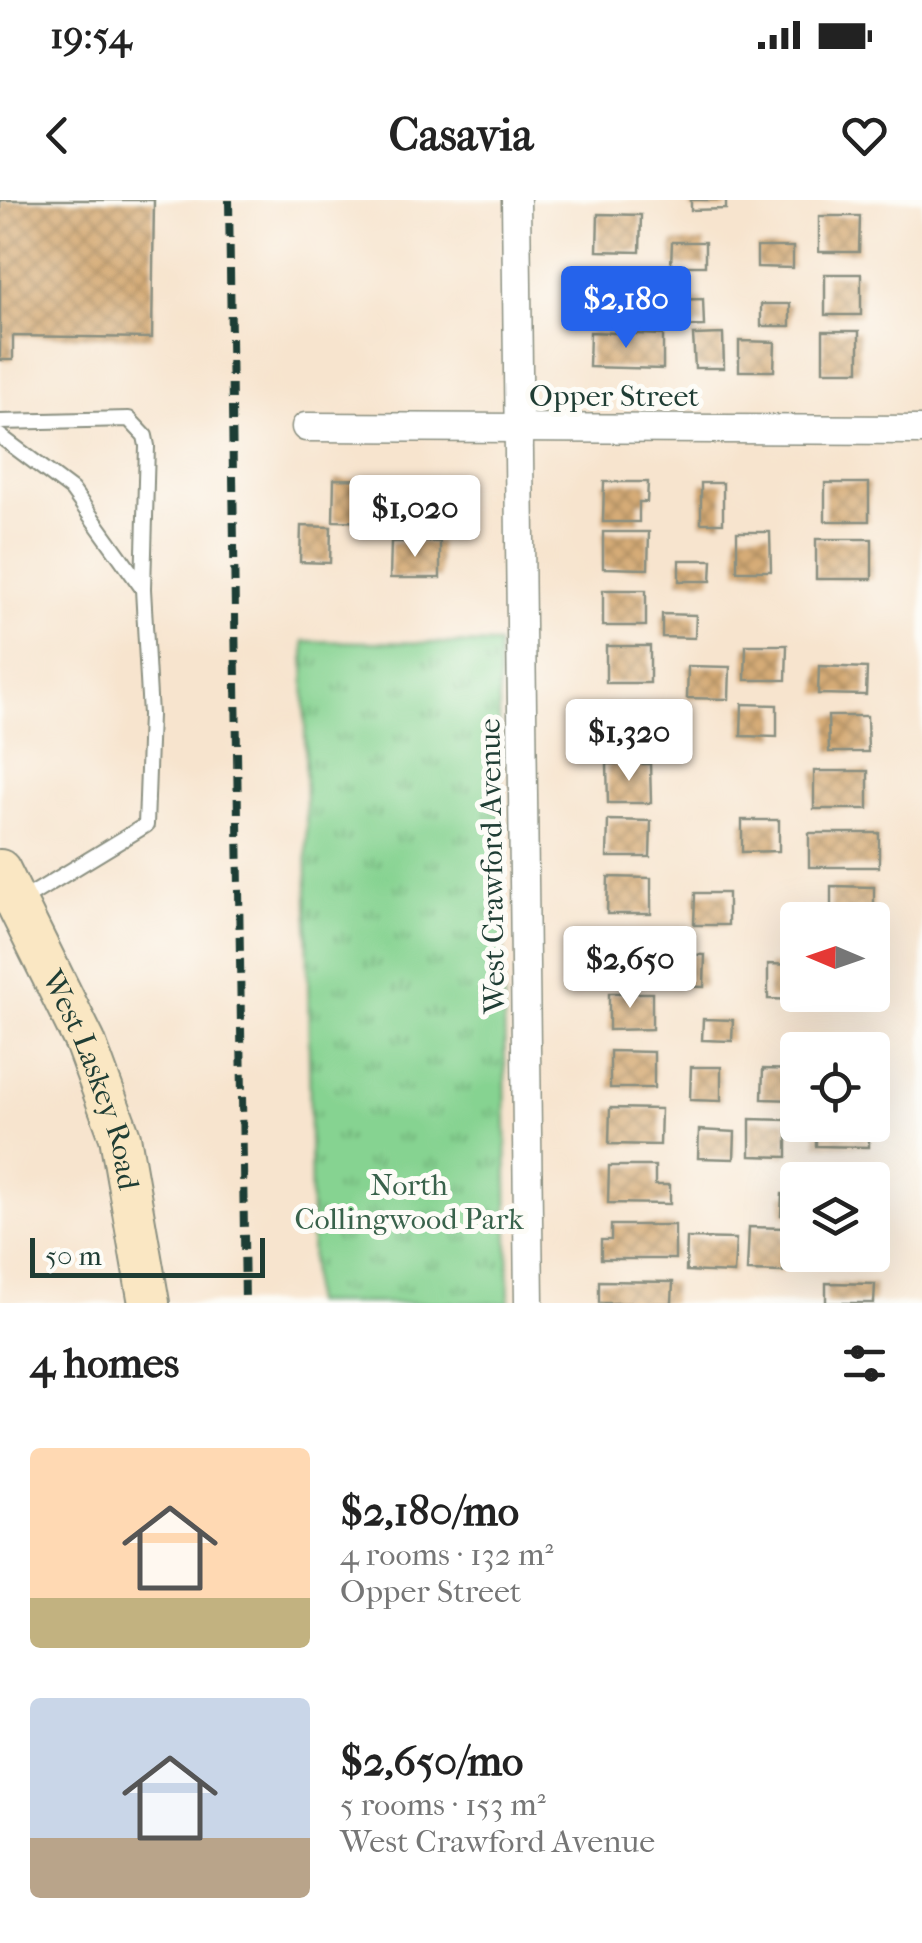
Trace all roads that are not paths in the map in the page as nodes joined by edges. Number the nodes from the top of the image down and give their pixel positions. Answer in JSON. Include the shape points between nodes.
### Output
{"nodes":[{"id":1,"x":516,"y":200,"type":"edge"},
{"id":2,"x":0,"y":422,"type":"edge"},
{"id":3,"x":306,"y":428,"type":"dead end"},
{"id":4,"x":520,"y":429,"type":"junction"},
{"id":5,"x":922,"y":430,"type":"edge"},
{"id":6,"x":0,"y":436,"type":"edge"},
{"id":7,"x":143,"y":588,"type":"junction"},
{"id":8,"x":9,"y":886,"type":"edge"},
{"id":9,"x":149,"y":1303,"type":"edge"},
{"id":10,"x":530,"y":1303,"type":"edge"}],
"edges":[{"from":1,"to":4,"type":"street","name":"West Crawford Avenue"},
{"from":2,"to":7,"type":"lane","via":[[129,419],[138,425],[147,446]]},
{"from":3,"to":4,"type":"street","name":"Opper Street"},
{"from":4,"to":5,"type":"street","name":"Opper Street"},
{"from":4,"to":10,"type":"street","name":"West Crawford Avenue"},
{"from":6,"to":7,"type":"lane","via":[[72,490]]},
{"from":7,"to":8,"type":"lane","via":[[150,715],[146,824]]},
{"from":8,"to":9,"type":"main road","name":"West Laskey Road","via":[[85,1042],[120,1137]]}]}
